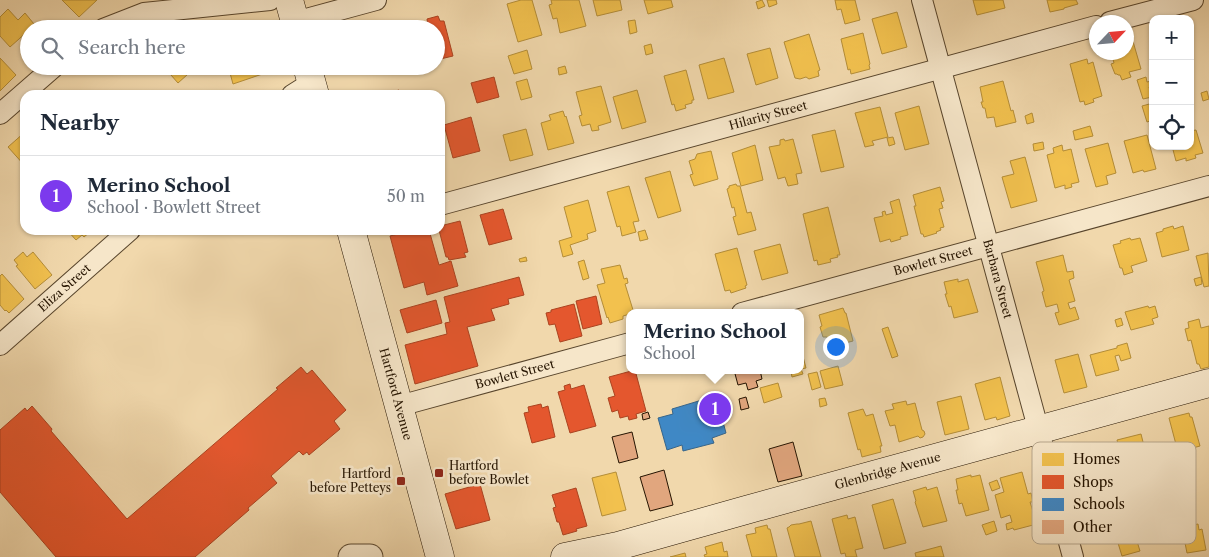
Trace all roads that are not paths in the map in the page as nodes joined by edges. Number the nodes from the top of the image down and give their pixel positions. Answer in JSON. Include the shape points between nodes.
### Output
{"nodes":[{"id":1,"x":270,"y":0,"type":"edge"},
{"id":2,"x":376,"y":0,"type":"edge"},
{"id":3,"x":922,"y":0,"type":"edge"},
{"id":4,"x":1193,"y":0,"type":"edge"},
{"id":5,"x":138,"y":6,"type":"edge"},
{"id":6,"x":1134,"y":16,"type":"edge"},
{"id":7,"x":293,"y":17,"type":"edge"},
{"id":8,"x":117,"y":20,"type":"edge"},
{"id":9,"x":1089,"y":28,"type":"edge"},
{"id":10,"x":941,"y":68,"type":"junction"},
{"id":11,"x":45,"y":75,"type":"edge"},
{"id":12,"x":28,"y":90,"type":"edge"},
{"id":13,"x":20,"y":97,"type":"edge"},
{"id":14,"x":0,"y":114,"type":"edge"},
{"id":15,"x":1209,"y":186,"type":"edge"},
{"id":16,"x":445,"y":204,"type":"edge"},
{"id":17,"x":124,"y":235,"type":"edge"},
{"id":18,"x":352,"y":235,"type":"edge"},
{"id":19,"x":989,"y":246,"type":"junction"},
{"id":20,"x":757,"y":309,"type":"edge"},
{"id":21,"x":626,"y":344,"type":"edge"},
{"id":22,"x":0,"y":345,"type":"edge"},
{"id":23,"x":1209,"y":383,"type":"edge"},
{"id":24,"x":399,"y":406,"type":"junction"},
{"id":25,"x":1039,"y":430,"type":"junction"},
{"id":26,"x":1042,"y":442,"type":"edge"},
{"id":27,"x":1070,"y":544,"type":"edge"},
{"id":28,"x":350,"y":557,"type":"edge"},
{"id":29,"x":370,"y":557,"type":"edge"},
{"id":30,"x":440,"y":557,"type":"edge"},
{"id":31,"x":565,"y":557,"type":"edge"},
{"id":32,"x":1073,"y":557,"type":"edge"}],
"edges":[{"from":1,"to":5,"type":"street"},
{"from":2,"to":7,"type":"street"},
{"from":3,"to":10,"type":"street","name":"Barbara Street"},
{"from":4,"to":6,"type":"street"},
{"from":5,"to":8,"type":"street"},
{"from":9,"to":10,"type":"street","name":"Hilarity Street"},
{"from":10,"to":16,"type":"street","name":"Hilarity Street"},
{"from":10,"to":19,"type":"street","name":"Barbara Street"},
{"from":11,"to":12,"type":"street"},
{"from":13,"to":14,"type":"street"},
{"from":15,"to":19,"type":"street","name":"Bowlett Street"},
{"from":17,"to":22,"type":"street","name":"Eliza Street"},
{"from":18,"to":24,"type":"main road","name":"Hartford Avenue"},
{"from":19,"to":20,"type":"street","name":"Bowlett Street"},
{"from":19,"to":25,"type":"street","name":"Barbara Street"},
{"from":21,"to":24,"type":"street","name":"Bowlett Street"},
{"from":23,"to":25,"type":"main road","name":"Glenbridge Avenue"},
{"from":24,"to":30,"type":"main road","name":"Hartford Avenue"},
{"from":25,"to":26,"type":"street","name":"Barbara Street"},
{"from":25,"to":31,"type":"main road","name":"Glenbridge Avenue","via":[[618,546]]},
{"from":27,"to":32,"type":"street","name":"Barbara Street"},
{"from":28,"to":29,"type":"street"}]}
